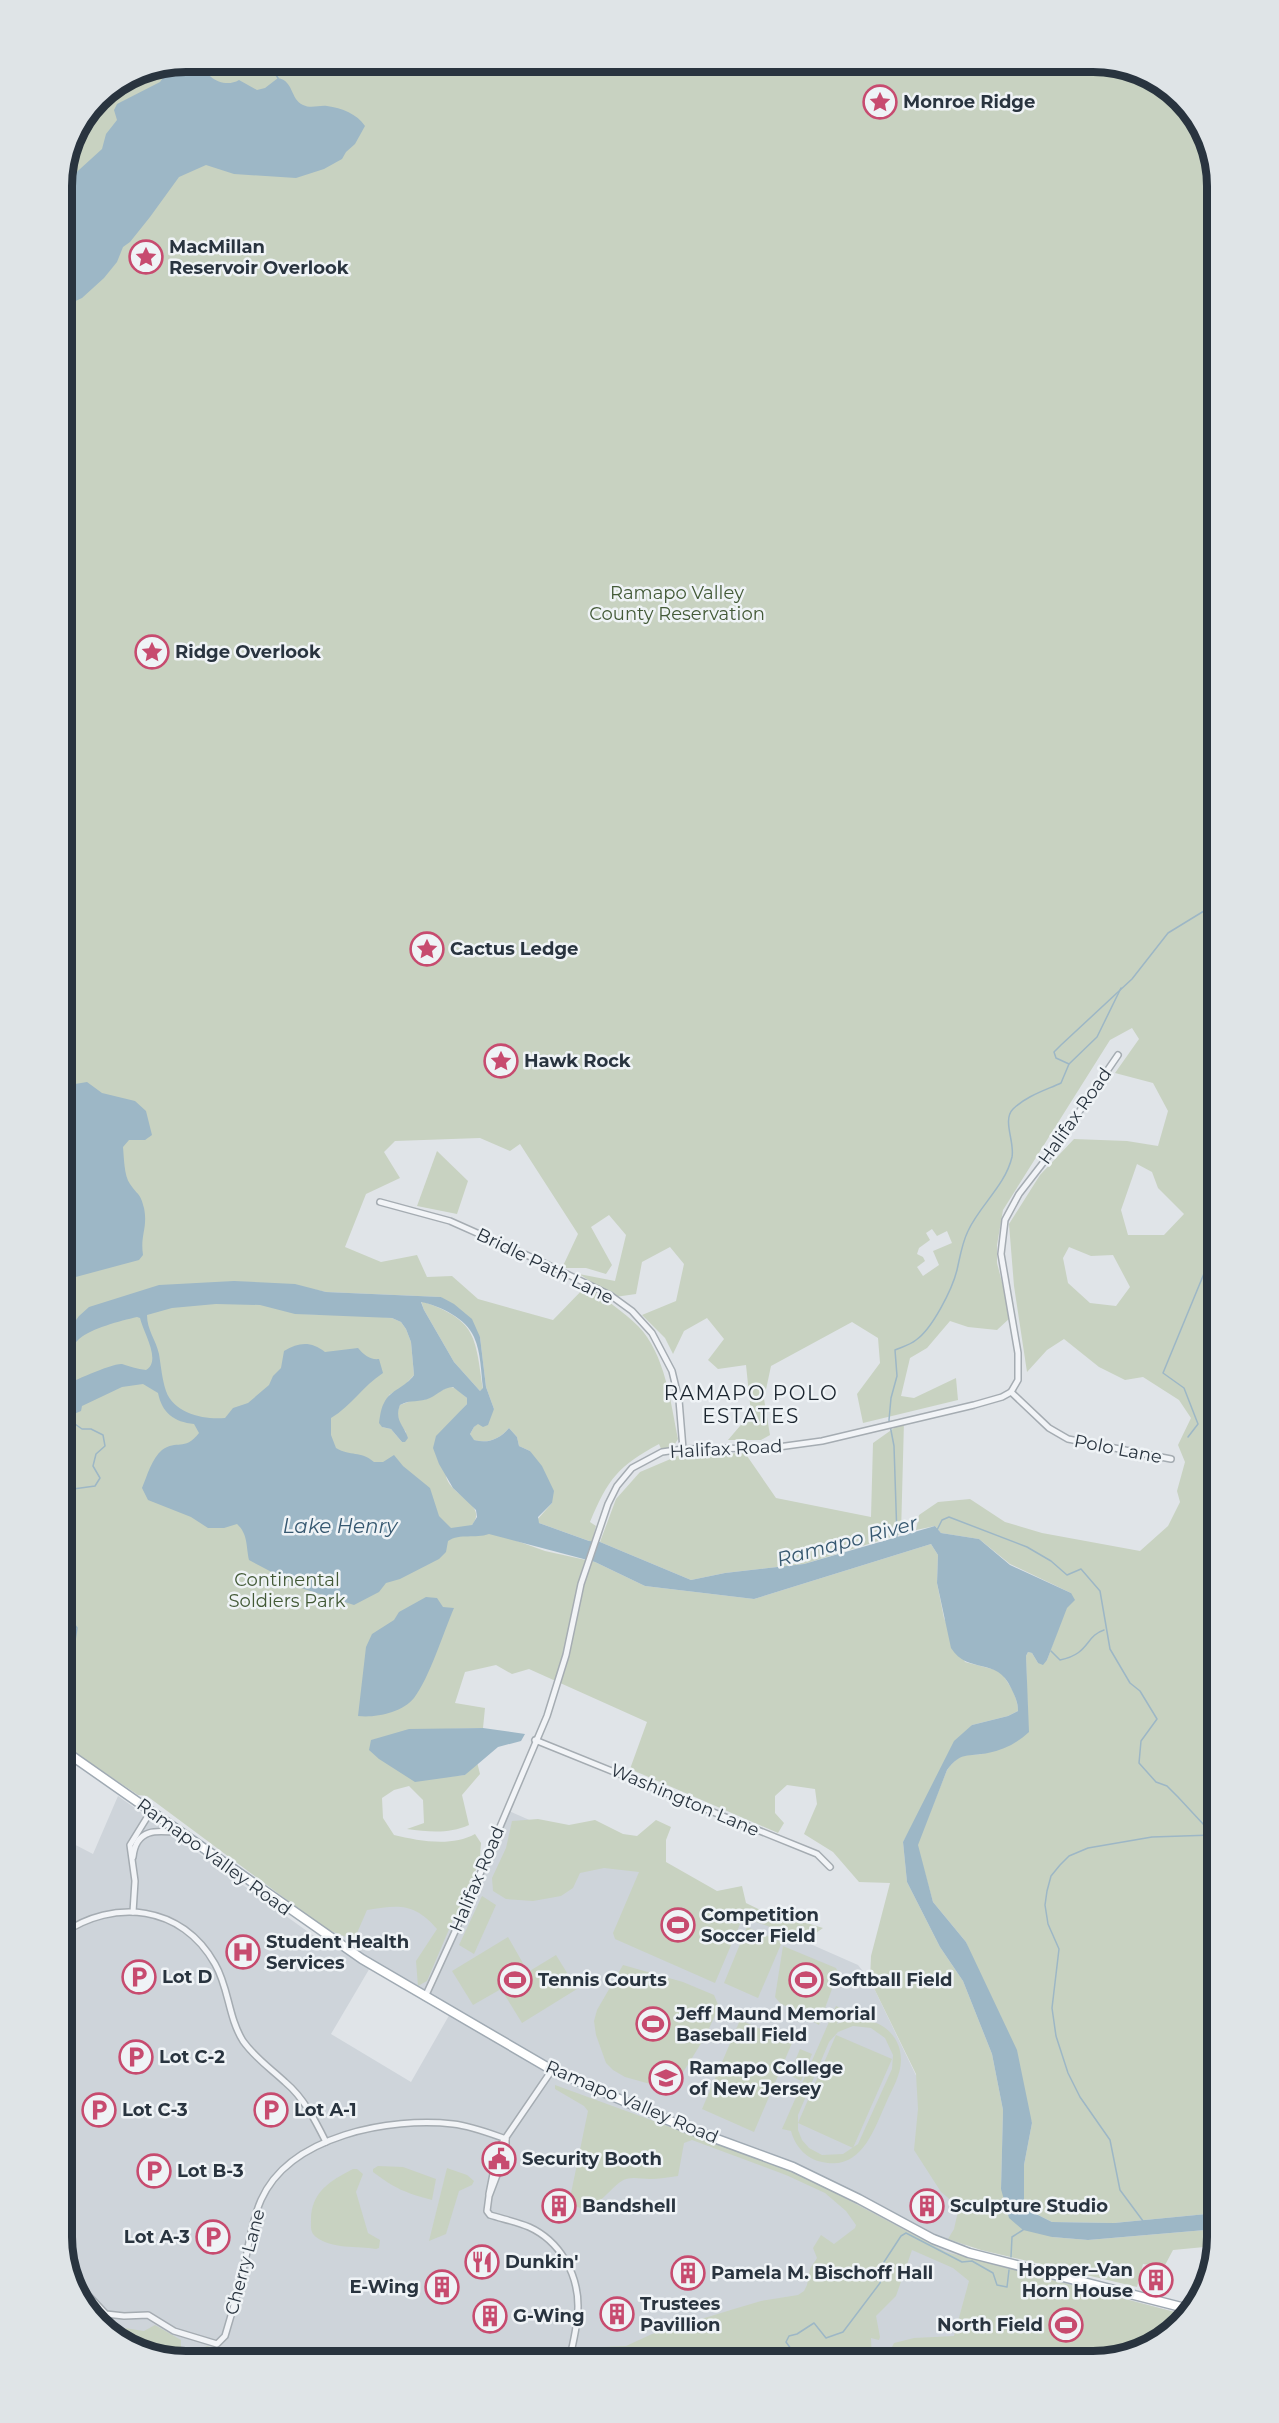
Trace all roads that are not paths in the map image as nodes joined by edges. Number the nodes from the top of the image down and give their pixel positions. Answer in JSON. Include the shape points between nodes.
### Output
{"nodes":[{"id":1,"x":1118,"y":1055,"type":"dead end"},
{"id":2,"x":380,"y":1202,"type":"dead end"},
{"id":3,"x":1011,"y":1392,"type":"junction"},
{"id":4,"x":684,"y":1449,"type":"junction"},
{"id":5,"x":1171,"y":1460,"type":"dead end"},
{"id":6,"x":536,"y":1740,"type":"junction"},
{"id":7,"x":72,"y":1756,"type":"edge"},
{"id":8,"x":151,"y":1811,"type":"junction"},
{"id":9,"x":183,"y":1833,"type":"junction"},
{"id":10,"x":132,"y":1861,"type":"junction"},
{"id":11,"x":830,"y":1867,"type":"dead end"},
{"id":12,"x":134,"y":1912,"type":"junction"},
{"id":13,"x":72,"y":1927,"type":"edge"},
{"id":14,"x":425,"y":1997,"type":"junction"},
{"id":15,"x":552,"y":2070,"type":"junction"},
{"id":16,"x":506,"y":2139,"type":"junction"},
{"id":17,"x":326,"y":2142,"type":"junction"},
{"id":18,"x":489,"y":2196,"type":"junction"},
{"id":19,"x":87,"y":2294,"type":"edge"},
{"id":20,"x":1183,"y":2307,"type":"edge"},
{"id":21,"x":571,"y":2351,"type":"edge"}],
"edges":[{"from":1,"to":3,"type":"street","name":"Halifax Road","via":[[1018,1194],[1005,1220],[1001,1254],[1018,1353],[1018,1380]]},
{"from":2,"to":4,"type":"street","name":"Bridle Path Lane","via":[[458,1225],[610,1295],[632,1311],[652,1333],[672,1371]]},
{"from":3,"to":4,"type":"street","name":"Halifax Road","via":[[1002,1398],[797,1445]]},
{"from":3,"to":5,"type":"street","name":"Polo Lane","via":[[1049,1428],[1068,1439]]},
{"from":4,"to":6,"type":"street","name":"Halifax Road","via":[[652,1456],[624,1476],[611,1496],[581,1584],[566,1655]]},
{"from":6,"to":11,"type":"street","name":"Washington Lane","via":[[817,1854]]},
{"from":6,"to":14,"type":"street","name":"Halifax Road"},
{"from":7,"to":8,"type":"main road","name":"Ramapo Valley Road"},
{"from":8,"to":9,"type":"main road","name":"Ramapo Valley Road"},
{"from":8,"to":10,"type":"street","via":[[132,1838]]},
{"from":9,"to":10,"type":"street","via":[[148,1833],[137,1842]]},
{"from":9,"to":14,"type":"main road","name":"Ramapo Valley Road","via":[[308,1923]]},
{"from":10,"to":12,"type":"street"},
{"from":12,"to":13,"type":"street","via":[[100,1914]]},
{"from":12,"to":17,"type":"street","via":[[169,1921],[196,1940],[216,1965],[235,2027],[244,2042],[298,2095]]},
{"from":14,"to":15,"type":"main road","name":"Ramapo Valley Road"},
{"from":15,"to":16,"type":"street"},
{"from":15,"to":20,"type":"main road","name":"Ramapo Valley Road","via":[[684,2127],[801,2171],[954,2248]]},
{"from":16,"to":17,"type":"street","via":[[462,2125],[419,2122],[373,2127]]},
{"from":16,"to":18,"type":"street","via":[[498,2149]]},
{"from":16,"to":18,"type":"street","via":[[506,2163]]},
{"from":17,"to":19,"type":"street","name":"Cherry Lane","via":[[287,2167],[261,2200],[222,2342],[195,2339],[148,2315],[106,2314]]},
{"from":18,"to":21,"type":"street","via":[[489,2215],[532,2228],[557,2248],[568,2263],[578,2305]]}]}
